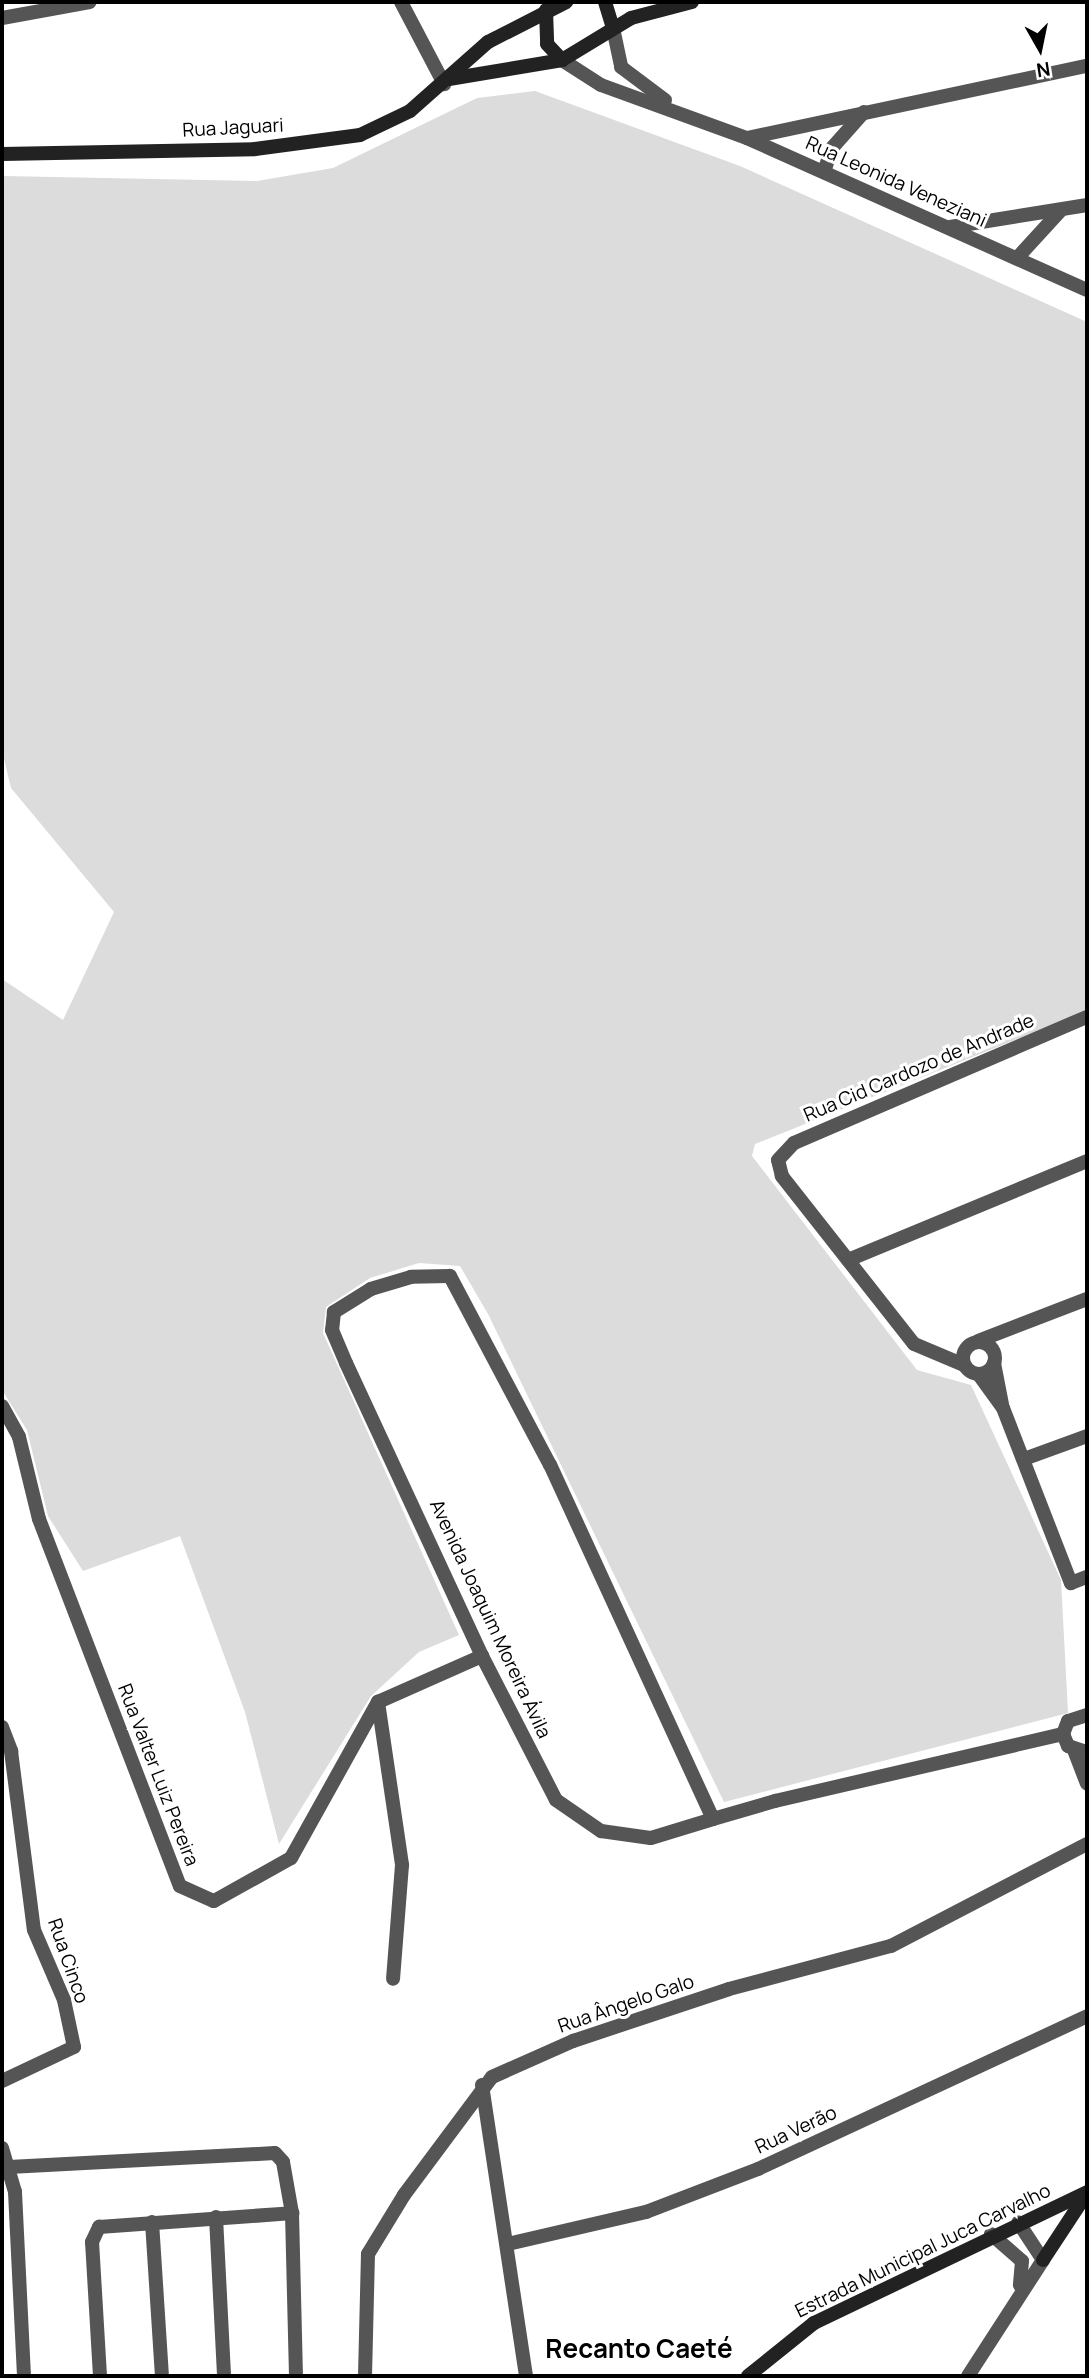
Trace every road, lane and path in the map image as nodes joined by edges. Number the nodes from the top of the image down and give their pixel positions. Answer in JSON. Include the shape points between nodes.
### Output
{"nodes":[{"id":1,"x":90,"y":2,"type":"edge"},
{"id":2,"x":401,"y":2,"type":"edge"},
{"id":3,"x":566,"y":2,"type":"edge"},
{"id":4,"x":605,"y":2,"type":"edge"},
{"id":5,"x":692,"y":2,"type":"edge"},
{"id":6,"x":545,"y":10,"type":"junction"},
{"id":7,"x":2,"y":18,"type":"edge"},
{"id":8,"x":613,"y":28,"type":"junction"},
{"id":9,"x":562,"y":60,"type":"junction"},
{"id":10,"x":1087,"y":66,"type":"edge"},
{"id":11,"x":446,"y":82,"type":"junction"},
{"id":12,"x":866,"y":111,"type":"junction"},
{"id":13,"x":687,"y":114,"type":"junction"},
{"id":14,"x":747,"y":138,"type":"junction"},
{"id":15,"x":2,"y":154,"type":"edge"},
{"id":16,"x":824,"y":172,"type":"junction"},
{"id":17,"x":1087,"y":205,"type":"edge"},
{"id":18,"x":1061,"y":210,"type":"junction"},
{"id":19,"x":950,"y":227,"type":"junction"},
{"id":20,"x":1018,"y":257,"type":"junction"},
{"id":21,"x":1087,"y":290,"type":"edge"},
{"id":22,"x":1087,"y":1017,"type":"edge"},
{"id":23,"x":1087,"y":1161,"type":"edge"},
{"id":24,"x":848,"y":1260,"type":"junction"},
{"id":25,"x":1087,"y":1299,"type":"edge"},
{"id":26,"x":1031,"y":1323,"type":"junction"},
{"id":27,"x":978,"y":1341,"type":"junction"},
{"id":28,"x":994,"y":1357,"type":"junction"},
{"id":29,"x":963,"y":1359,"type":"junction"},
{"id":30,"x":979,"y":1374,"type":"junction"},
{"id":31,"x":2,"y":1406,"type":"edge"},
{"id":32,"x":1003,"y":1408,"type":"junction"},
{"id":33,"x":1087,"y":1436,"type":"edge"},
{"id":34,"x":1024,"y":1459,"type":"junction"},
{"id":35,"x":1087,"y":1577,"type":"edge"},
{"id":36,"x":482,"y":1657,"type":"junction"},
{"id":37,"x":379,"y":1702,"type":"junction"},
{"id":38,"x":1087,"y":1714,"type":"edge"},
{"id":39,"x":2,"y":1727,"type":"edge"},
{"id":40,"x":1063,"y":1734,"type":"junction"},
{"id":41,"x":1081,"y":1751,"type":"edge"},
{"id":42,"x":1087,"y":1784,"type":"edge"},
{"id":43,"x":713,"y":1819,"type":"junction"},
{"id":44,"x":1087,"y":1844,"type":"edge"},
{"id":45,"x":393,"y":1979,"type":"dead end"},
{"id":46,"x":1087,"y":2016,"type":"edge"},
{"id":47,"x":2,"y":2081,"type":"edge"},
{"id":48,"x":482,"y":2085,"type":"junction"},
{"id":49,"x":2,"y":2148,"type":"edge"},
{"id":50,"x":9,"y":2167,"type":"junction"},
{"id":51,"x":1087,"y":2193,"type":"edge"},
{"id":52,"x":292,"y":2213,"type":"junction"},
{"id":53,"x":216,"y":2217,"type":"junction"},
{"id":54,"x":152,"y":2222,"type":"junction"},
{"id":55,"x":1018,"y":2222,"type":"junction"},
{"id":56,"x":991,"y":2234,"type":"junction"},
{"id":57,"x":508,"y":2244,"type":"junction"},
{"id":58,"x":1043,"y":2260,"type":"junction"},
{"id":59,"x":1015,"y":2300,"type":"junction"},
{"id":60,"x":24,"y":2376,"type":"edge"},
{"id":61,"x":100,"y":2376,"type":"edge"},
{"id":62,"x":162,"y":2376,"type":"edge"},
{"id":63,"x":224,"y":2376,"type":"edge"},
{"id":64,"x":296,"y":2376,"type":"edge"},
{"id":65,"x":364,"y":2376,"type":"edge"},
{"id":66,"x":526,"y":2376,"type":"edge"},
{"id":67,"x":748,"y":2376,"type":"edge"},
{"id":68,"x":968,"y":2376,"type":"edge"}],
"edges":[{"from":1,"to":7,"type":"street"},
{"from":2,"to":11,"type":"street"},
{"from":3,"to":6,"type":"street","name":"Rua Jaguari"},
{"from":4,"to":8,"type":"street"},
{"from":5,"to":8,"type":"street","name":"Rua Jaguari"},
{"from":6,"to":9,"type":"street","via":[[542,26],[547,44]]},
{"from":6,"to":11,"type":"street","name":"Rua Jaguari","via":[[488,43]]},
{"from":8,"to":9,"type":"street","name":"Rua Jaguari"},
{"from":8,"to":13,"type":"street","via":[[621,67]]},
{"from":9,"to":11,"type":"street","name":"Rua Jaguari"},
{"from":9,"to":13,"type":"street","via":[[601,85]]},
{"from":10,"to":12,"type":"street"},
{"from":11,"to":15,"type":"street","name":"Rua Jaguari","via":[[410,111],[360,135],[255,149]]},
{"from":12,"to":14,"type":"street"},
{"from":12,"to":16,"type":"street","via":[[832,148]]},
{"from":13,"to":14,"type":"street","name":"Rua Leonida Veneziani"},
{"from":14,"to":16,"type":"street","name":"Rua Leonida Veneziani"},
{"from":16,"to":19,"type":"street","name":"Rua Leonida Veneziani"},
{"from":17,"to":18,"type":"street"},
{"from":18,"to":19,"type":"street"},
{"from":18,"to":20,"type":"street"},
{"from":19,"to":20,"type":"street","name":"Rua Leonida Veneziani"},
{"from":20,"to":21,"type":"street","name":"Rua Leonida Veneziani"},
{"from":22,"to":24,"type":"street","name":"Rua Cid Cardozo de Andrade","via":[[794,1143],[782,1153],[779,1167]]},
{"from":23,"to":24,"type":"street"},
{"from":24,"to":29,"type":"street","via":[[914,1345],[936,1355]]},
{"from":25,"to":26,"type":"street"},
{"from":26,"to":27,"type":"street"},
{"from":26,"to":28,"type":"street"},
{"from":27,"to":28,"type":"street"},
{"from":27,"to":29,"type":"street"},
{"from":28,"to":30,"type":"street"},
{"from":28,"to":32,"type":"street"},
{"from":29,"to":30,"type":"street"},
{"from":30,"to":32,"type":"street"},
{"from":31,"to":37,"type":"street","name":"Rua Valter Luiz Pereira","via":[[19,1437],[39,1519],[180,1886],[214,1901],[291,1858]]},
{"from":32,"to":34,"type":"street"},
{"from":33,"to":34,"type":"street"},
{"from":34,"to":35,"type":"street","via":[[1071,1583]]},
{"from":36,"to":37,"type":"street"},
{"from":36,"to":43,"type":"street","name":"Avenida Joaquim Moreira Ávila","via":[[556,1800],[601,1831],[652,1838]]},
{"from":36,"to":43,"type":"street","name":"Avenida Joaquim Moreira Ávila","via":[[332,1330],[334,1312],[371,1289],[411,1277],[450,1276],[550,1465]]},
{"from":37,"to":45,"type":"street","via":[[402,1865]]},
{"from":38,"to":40,"type":"street","via":[[1068,1721]]},
{"from":39,"to":47,"type":"street","name":"Rua Cinco","via":[[11,1751],[34,1930],[64,2000],[74,2047]]},
{"from":40,"to":41,"type":"street"},
{"from":40,"to":43,"type":"street","name":"Avenida Joaquim Moreira Ávila"},
{"from":41,"to":42,"type":"street"},
{"from":44,"to":48,"type":"street","name":"Rua Ângelo Galo","via":[[891,1946],[729,1989],[573,2041]]},
{"from":46,"to":57,"type":"street","name":"Rua Verão","via":[[758,2169],[646,2211]]},
{"from":48,"to":57,"type":"street"},
{"from":48,"to":65,"type":"street","via":[[368,2254]]},
{"from":49,"to":50,"type":"street"},
{"from":50,"to":52,"type":"street","via":[[262,2149],[284,2162]]},
{"from":50,"to":60,"type":"street"},
{"from":51,"to":55,"type":"street","name":"Estrada Municipal Juca Carvalho"},
{"from":51,"to":58,"type":"street"},
{"from":52,"to":53,"type":"street"},
{"from":52,"to":64,"type":"street"},
{"from":53,"to":54,"type":"street"},
{"from":53,"to":63,"type":"street"},
{"from":54,"to":61,"type":"street","via":[[107,2224],[94,2233]]},
{"from":54,"to":62,"type":"street"},
{"from":55,"to":56,"type":"street","name":"Estrada Municipal Juca Carvalho"},
{"from":55,"to":58,"type":"street"},
{"from":56,"to":59,"type":"street","via":[[1022,2261]]},
{"from":56,"to":67,"type":"street","name":"Estrada Municipal Juca Carvalho","via":[[814,2323]]},
{"from":57,"to":66,"type":"street"},
{"from":58,"to":59,"type":"street"},
{"from":59,"to":68,"type":"street"}]}
